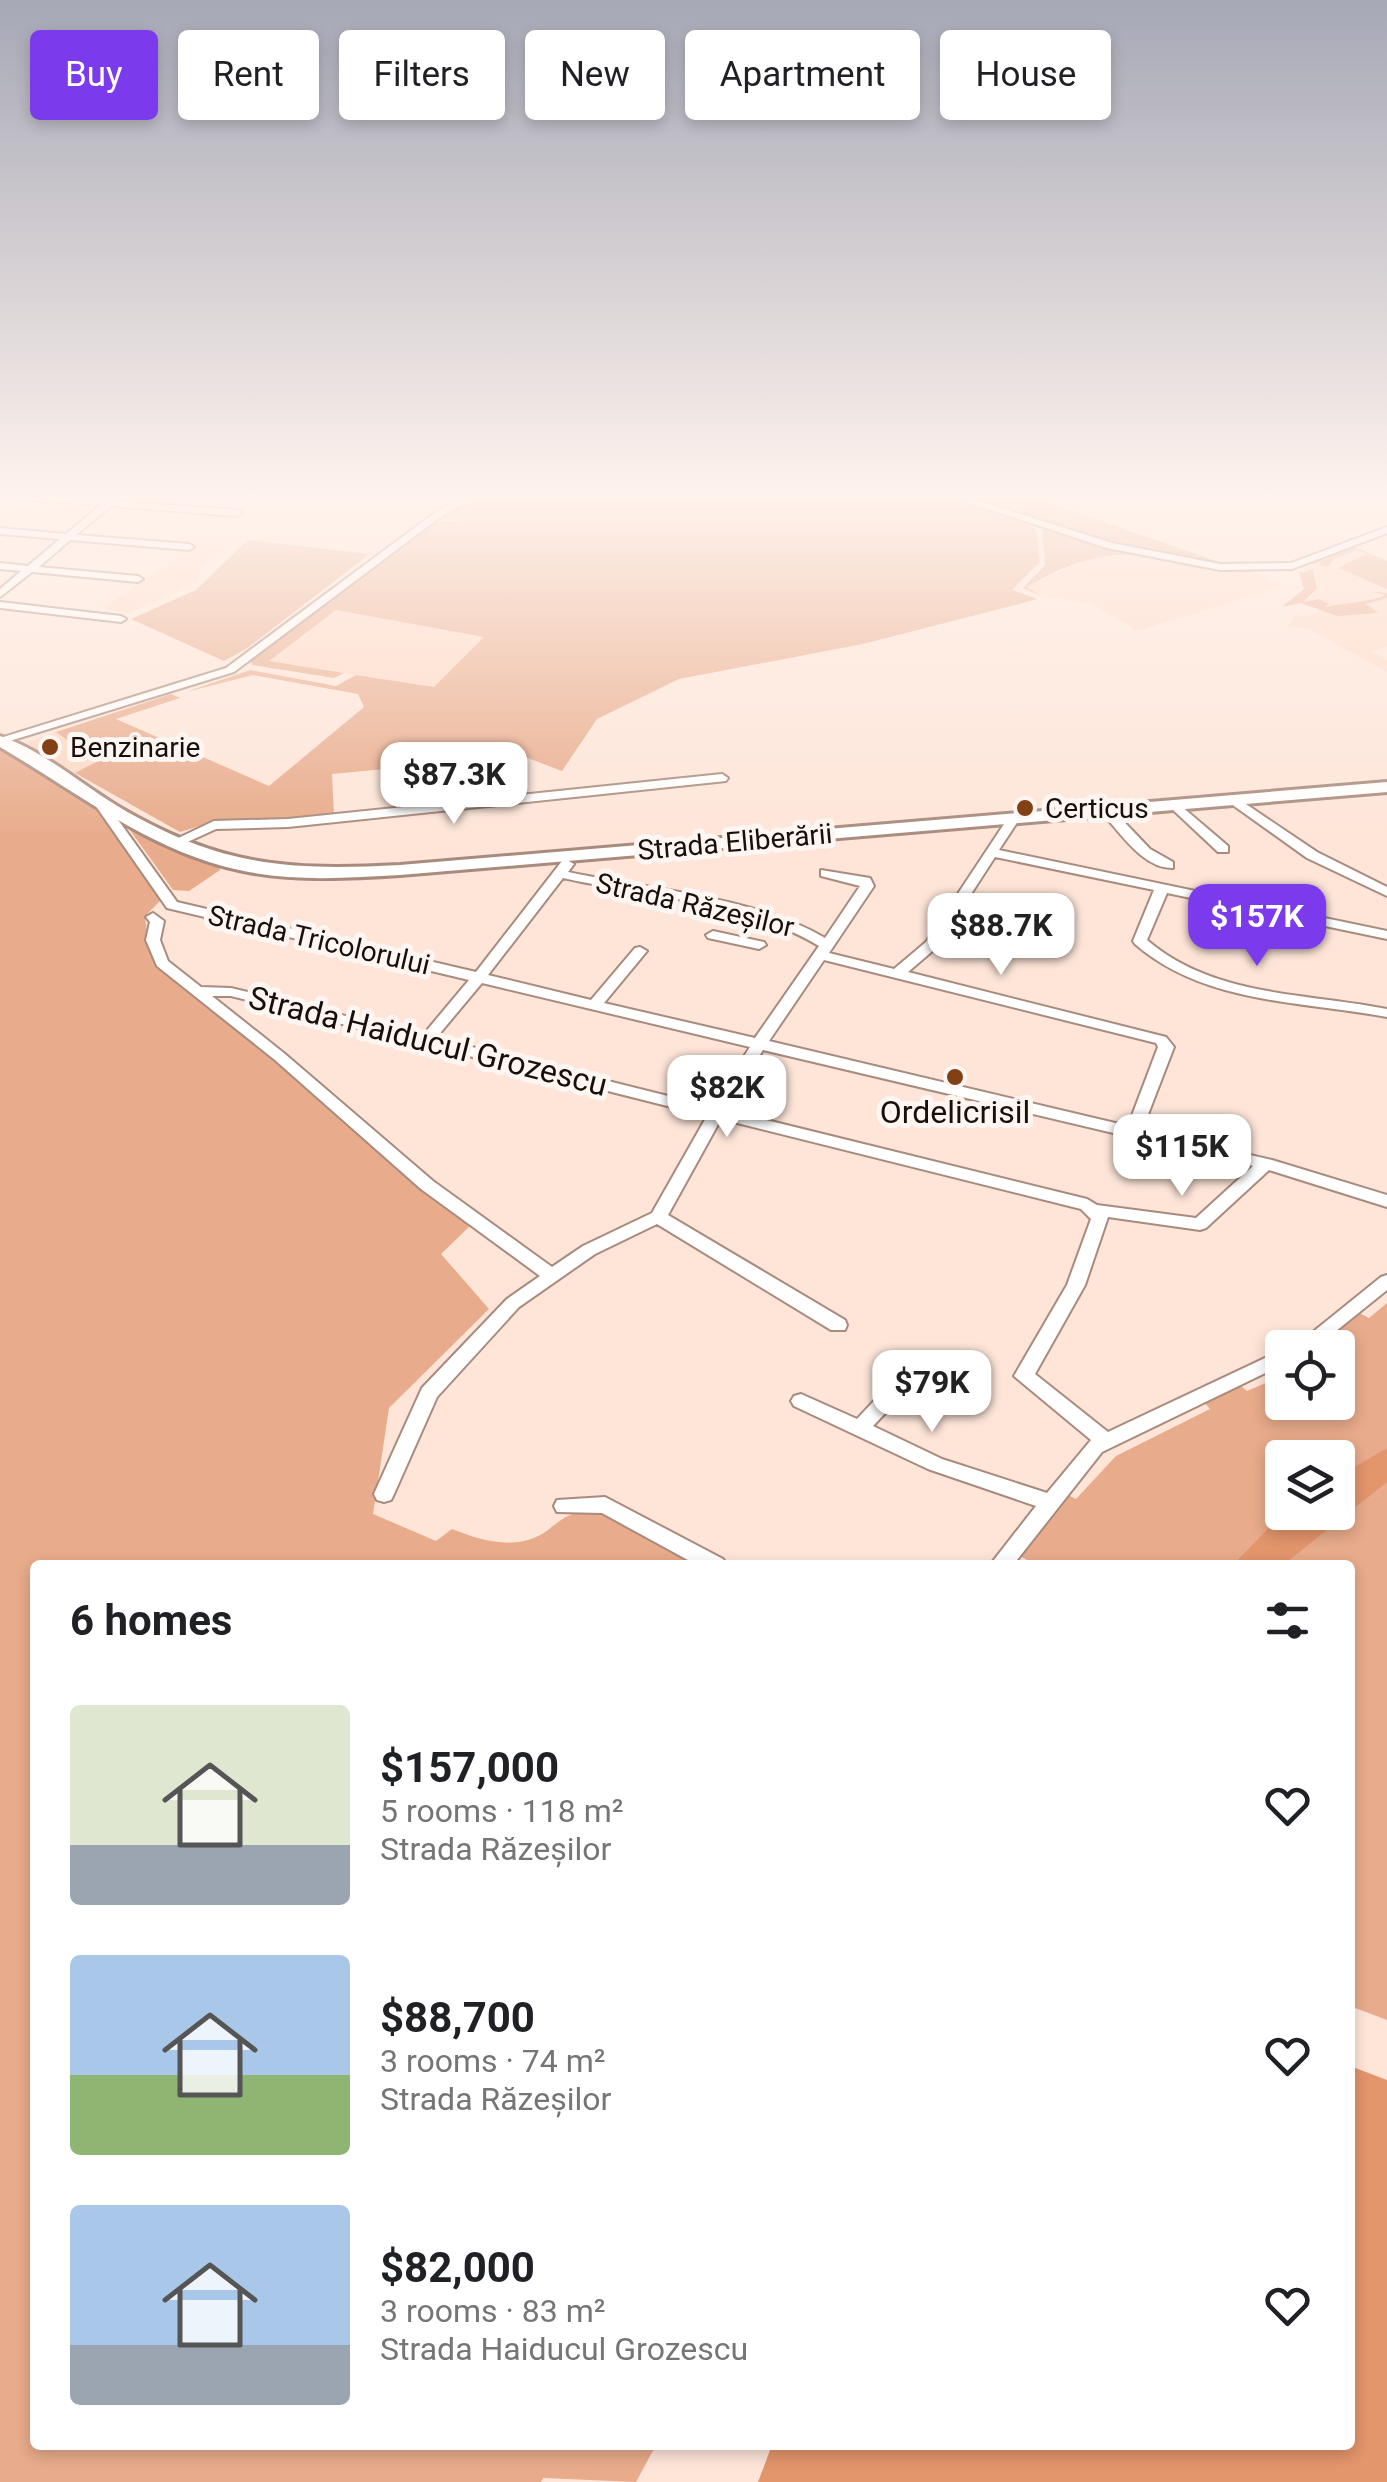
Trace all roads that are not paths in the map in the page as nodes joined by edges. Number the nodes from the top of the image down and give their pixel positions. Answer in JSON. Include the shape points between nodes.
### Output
{"nodes":[{"id":1,"x":45,"y":610,"type":"edge"},
{"id":2,"x":312,"y":610,"type":"edge"},
{"id":3,"x":121,"y":618,"type":"dead end"},
{"id":4,"x":1,"y":741,"type":"edge"},
{"id":5,"x":722,"y":778,"type":"dead end"},
{"id":6,"x":1387,"y":787,"type":"edge"},
{"id":7,"x":97,"y":799,"type":"junction"},
{"id":8,"x":1234,"y":800,"type":"junction"},
{"id":9,"x":1174,"y":804,"type":"junction"},
{"id":10,"x":1106,"y":810,"type":"junction"},
{"id":11,"x":1014,"y":818,"type":"junction"},
{"id":12,"x":176,"y":842,"type":"junction"},
{"id":13,"x":1223,"y":849,"type":"dead end"},
{"id":14,"x":994,"y":853,"type":"junction"},
{"id":15,"x":572,"y":855,"type":"junction"},
{"id":16,"x":1168,"y":864,"type":"dead end"},
{"id":17,"x":826,"y":873,"type":"dead end"},
{"id":18,"x":561,"y":874,"type":"junction"},
{"id":19,"x":1160,"y":890,"type":"junction"},
{"id":20,"x":1387,"y":892,"type":"edge"},
{"id":21,"x":152,"y":916,"type":"dead end"},
{"id":22,"x":778,"y":924,"type":"junction"},
{"id":23,"x":1387,"y":935,"type":"edge"},
{"id":24,"x":713,"y":936,"type":"dead end"},
{"id":25,"x":823,"y":949,"type":"junction"},
{"id":26,"x":640,"y":951,"type":"dead end"},
{"id":27,"x":897,"y":974,"type":"junction"},
{"id":28,"x":477,"y":978,"type":"junction"},
{"id":29,"x":197,"y":992,"type":"junction"},
{"id":30,"x":593,"y":1006,"type":"junction"},
{"id":31,"x":1387,"y":1013,"type":"edge"},
{"id":32,"x":425,"y":1042,"type":"junction"},
{"id":33,"x":759,"y":1044,"type":"junction"},
{"id":34,"x":718,"y":1112,"type":"junction"},
{"id":35,"x":1133,"y":1133,"type":"junction"},
{"id":36,"x":1266,"y":1164,"type":"junction"},
{"id":37,"x":1387,"y":1201,"type":"edge"},
{"id":38,"x":1095,"y":1210,"type":"junction"},
{"id":39,"x":658,"y":1217,"type":"junction"},
{"id":40,"x":550,"y":1274,"type":"junction"},
{"id":41,"x":1387,"y":1281,"type":"edge"},
{"id":42,"x":838,"y":1325,"type":"dead end"},
{"id":43,"x":1325,"y":1330,"type":"edge"},
{"id":44,"x":1265,"y":1366,"type":"edge"},
{"id":45,"x":906,"y":1379,"type":"dead end"},
{"id":46,"x":801,"y":1401,"type":"dead end"},
{"id":47,"x":860,"y":1428,"type":"junction"},
{"id":48,"x":1104,"y":1441,"type":"junction"},
{"id":49,"x":384,"y":1494,"type":"dead end"},
{"id":50,"x":1049,"y":1502,"type":"junction"},
{"id":51,"x":564,"y":1506,"type":"dead end"},
{"id":52,"x":707,"y":1560,"type":"edge"},
{"id":53,"x":1005,"y":1560,"type":"edge"}],
"edges":[{"from":1,"to":3,"type":"street"},
{"from":2,"to":4,"type":"street","via":[[237,666]]},
{"from":4,"to":7,"type":"street","name":"Strada Eliberării"},
{"from":5,"to":12,"type":"street","via":[[226,824]]},
{"from":6,"to":8,"type":"street","name":"Strada Eliberării"},
{"from":7,"to":12,"type":"street","name":"Strada Eliberării"},
{"from":7,"to":28,"type":"street","name":"Strada Tricolorului","via":[[172,905]]},
{"from":8,"to":9,"type":"street","name":"Strada Eliberării"},
{"from":8,"to":20,"type":"street","via":[[1312,855]]},
{"from":9,"to":10,"type":"street","name":"Strada Eliberării"},
{"from":9,"to":13,"type":"street"},
{"from":10,"to":11,"type":"street","name":"Strada Eliberării"},
{"from":10,"to":16,"type":"street","via":[[1145,852]]},
{"from":11,"to":14,"type":"street"},
{"from":11,"to":15,"type":"street","name":"Strada Eliberării"},
{"from":12,"to":15,"type":"street","name":"Strada Eliberării","via":[[238,865],[314,872]]},
{"from":14,"to":19,"type":"street"},
{"from":14,"to":27,"type":"street","via":[[932,946]]},
{"from":15,"to":18,"type":"street","name":"Strada Răzeșilor"},
{"from":17,"to":25,"type":"street","name":"Strada Răzeșilor","via":[[868,883]]},
{"from":18,"to":22,"type":"street","name":"Strada Răzeșilor"},
{"from":18,"to":28,"type":"street","name":"Strada Răzeșilor"},
{"from":19,"to":23,"type":"street"},
{"from":19,"to":31,"type":"street","via":[[1140,941],[1165,964],[1215,983]]},
{"from":21,"to":29,"type":"street","name":"Strada Haiducul Grozescu","via":[[162,964]]},
{"from":22,"to":24,"type":"street","via":[[754,949]]},
{"from":22,"to":25,"type":"street","name":"Strada Răzeșilor","via":[[804,930]]},
{"from":25,"to":27,"type":"street","name":"Strada Răzeșilor"},
{"from":25,"to":33,"type":"street"},
{"from":26,"to":30,"type":"street"},
{"from":27,"to":35,"type":"street","name":"Strada Răzeșilor","via":[[1164,1042]]},
{"from":28,"to":30,"type":"street","name":"Strada Tricolorului"},
{"from":28,"to":32,"type":"street","name":"Strada Răzeșilor"},
{"from":29,"to":32,"type":"street","name":"Strada Haiducul Grozescu","via":[[230,992]]},
{"from":29,"to":40,"type":"street","name":"Strada Haiducul Grozescu","via":[[427,1185]]},
{"from":30,"to":33,"type":"street","name":"Strada Tricolorului"},
{"from":32,"to":34,"type":"street","name":"Strada Haiducul Grozescu"},
{"from":33,"to":34,"type":"street"},
{"from":33,"to":35,"type":"street","name":"Strada Tricolorului"},
{"from":34,"to":38,"type":"street","name":"Strada Haiducul Grozescu"},
{"from":34,"to":39,"type":"street"},
{"from":35,"to":36,"type":"street","name":"Strada Tricolorului"},
{"from":36,"to":37,"type":"street","name":"Strada Tricolorului"},
{"from":36,"to":38,"type":"street","via":[[1200,1224]]},
{"from":38,"to":48,"type":"street","via":[[1100,1225],[1088,1260],[1024,1376]]},
{"from":39,"to":40,"type":"street"},
{"from":39,"to":42,"type":"street"},
{"from":40,"to":49,"type":"street","via":[[512,1303],[437,1382]]},
{"from":41,"to":43,"type":"street"},
{"from":44,"to":48,"type":"street"},
{"from":45,"to":47,"type":"street"},
{"from":46,"to":47,"type":"street"},
{"from":47,"to":50,"type":"street","via":[[935,1464]]},
{"from":48,"to":50,"type":"street"},
{"from":50,"to":53,"type":"street"},
{"from":51,"to":52,"type":"street","via":[[604,1505]]}]}
